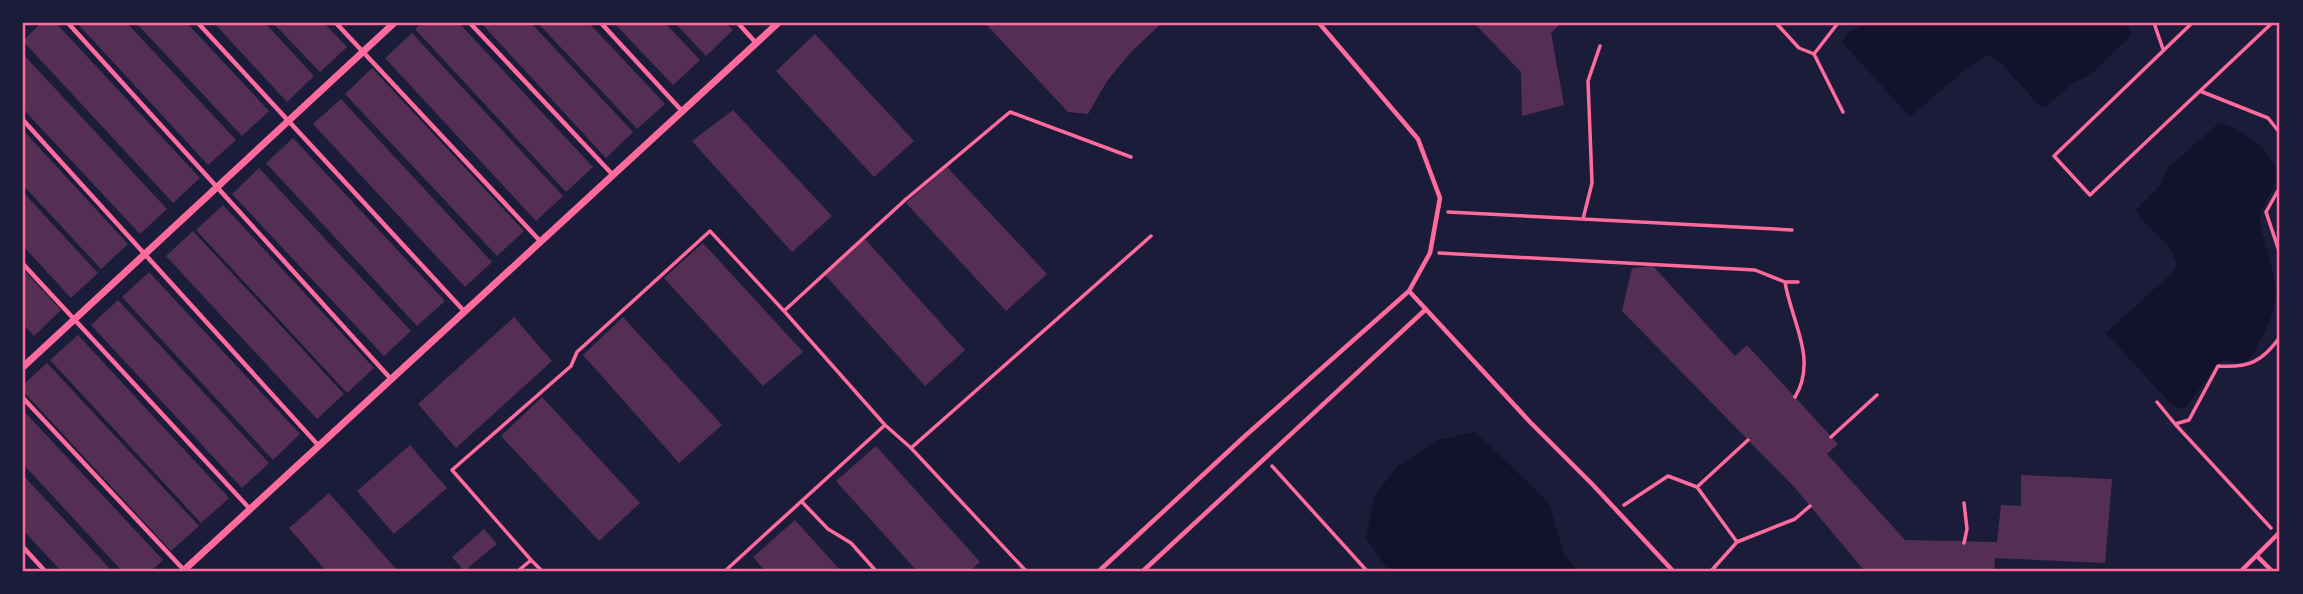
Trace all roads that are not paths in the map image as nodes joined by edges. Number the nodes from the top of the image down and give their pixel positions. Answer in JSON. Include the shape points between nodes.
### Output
{"nodes":[{"id":1,"x":68,"y":23,"type":"edge"},
{"id":2,"x":198,"y":23,"type":"edge"},
{"id":3,"x":335,"y":23,"type":"edge"},
{"id":4,"x":394,"y":23,"type":"edge"},
{"id":5,"x":470,"y":23,"type":"edge"},
{"id":6,"x":601,"y":23,"type":"edge"},
{"id":7,"x":738,"y":23,"type":"edge"},
{"id":8,"x":778,"y":23,"type":"edge"},
{"id":9,"x":1319,"y":23,"type":"edge"},
{"id":10,"x":757,"y":43,"type":"junction"},
{"id":11,"x":363,"y":52,"type":"junction"},
{"id":12,"x":682,"y":111,"type":"junction"},
{"id":13,"x":23,"y":120,"type":"edge"},
{"id":14,"x":289,"y":121,"type":"junction"},
{"id":15,"x":613,"y":175,"type":"junction"},
{"id":16,"x":217,"y":187,"type":"junction"},
{"id":17,"x":541,"y":242,"type":"junction"},
{"id":18,"x":145,"y":254,"type":"junction"},
{"id":19,"x":23,"y":264,"type":"edge"},
{"id":20,"x":1409,"y":290,"type":"junction"},
{"id":21,"x":1425,"y":310,"type":"junction"},
{"id":22,"x":465,"y":312,"type":"junction"},
{"id":23,"x":74,"y":320,"type":"junction"},
{"id":24,"x":23,"y":367,"type":"edge"},
{"id":25,"x":391,"y":380,"type":"junction"},
{"id":26,"x":23,"y":398,"type":"edge"},
{"id":27,"x":319,"y":446,"type":"junction"},
{"id":28,"x":250,"y":510,"type":"junction"},
{"id":29,"x":2279,"y":533,"type":"edge"},
{"id":30,"x":23,"y":547,"type":"edge"},
{"id":31,"x":2257,"y":556,"type":"junction"},
{"id":32,"x":45,"y":571,"type":"edge"},
{"id":33,"x":184,"y":571,"type":"edge"},
{"id":34,"x":1099,"y":571,"type":"edge"},
{"id":35,"x":1143,"y":571,"type":"edge"},
{"id":36,"x":1673,"y":571,"type":"edge"},
{"id":37,"x":2241,"y":571,"type":"edge"},
{"id":38,"x":2272,"y":571,"type":"edge"}],
"edges":[{"from":1,"to":16,"type":"lane"},
{"from":2,"to":14,"type":"lane"},
{"from":3,"to":11,"type":"lane"},
{"from":4,"to":11,"type":"street"},
{"from":5,"to":15,"type":"lane"},
{"from":6,"to":12,"type":"lane"},
{"from":7,"to":10,"type":"lane"},
{"from":8,"to":10,"type":"street"},
{"from":9,"to":20,"type":"lane","via":[[1418,139],[1440,198],[1430,253]]},
{"from":10,"to":12,"type":"street"},
{"from":11,"to":14,"type":"street"},
{"from":11,"to":17,"type":"lane"},
{"from":12,"to":15,"type":"street"},
{"from":13,"to":18,"type":"lane"},
{"from":14,"to":16,"type":"street"},
{"from":14,"to":22,"type":"lane"},
{"from":15,"to":17,"type":"street"},
{"from":16,"to":18,"type":"street"},
{"from":16,"to":25,"type":"lane"},
{"from":17,"to":22,"type":"street"},
{"from":18,"to":23,"type":"street"},
{"from":18,"to":27,"type":"lane"},
{"from":19,"to":23,"type":"lane"},
{"from":20,"to":21,"type":"lane"},
{"from":20,"to":34,"type":"lane"},
{"from":21,"to":35,"type":"lane"},
{"from":21,"to":36,"type":"lane"},
{"from":22,"to":25,"type":"street"},
{"from":23,"to":24,"type":"street"},
{"from":23,"to":28,"type":"lane"},
{"from":25,"to":27,"type":"street"},
{"from":26,"to":33,"type":"lane"},
{"from":27,"to":28,"type":"street"},
{"from":28,"to":33,"type":"street"},
{"from":29,"to":31,"type":"lane"},
{"from":30,"to":32,"type":"lane"},
{"from":31,"to":37,"type":"lane"},
{"from":31,"to":38,"type":"lane"}]}
